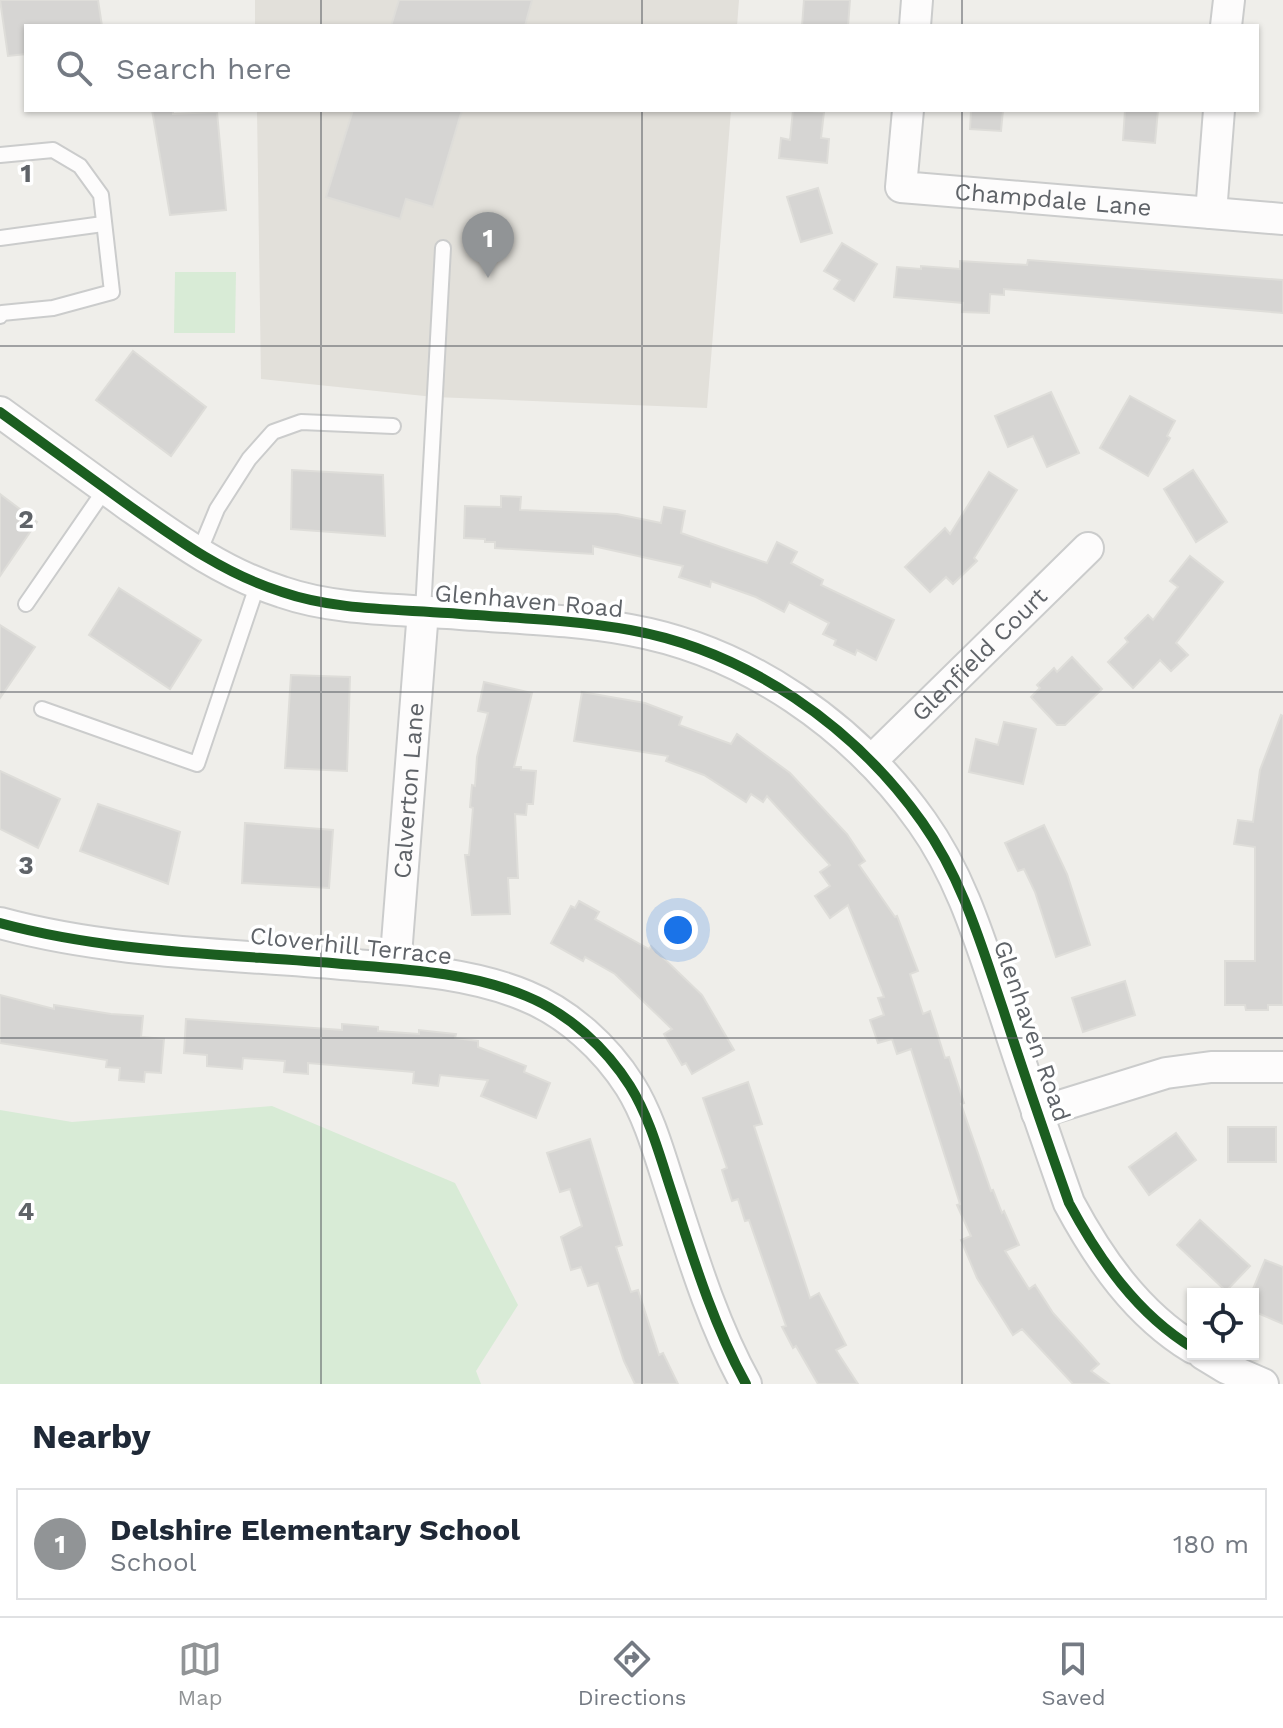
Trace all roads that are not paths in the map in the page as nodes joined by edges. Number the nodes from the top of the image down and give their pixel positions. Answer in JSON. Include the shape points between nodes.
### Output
{"nodes":[{"id":1,"x":917,"y":0,"type":"edge"},
{"id":2,"x":1229,"y":0,"type":"edge"},
{"id":3,"x":915,"y":24,"type":"edge"},
{"id":4,"x":1226,"y":24,"type":"edge"},
{"id":5,"x":908,"y":112,"type":"edge"},
{"id":6,"x":1219,"y":112,"type":"edge"},
{"id":7,"x":0,"y":155,"type":"edge"},
{"id":8,"x":1211,"y":213,"type":"junction"},
{"id":9,"x":1283,"y":219,"type":"edge"},
{"id":10,"x":103,"y":224,"type":"junction"},
{"id":11,"x":0,"y":238,"type":"edge"},
{"id":12,"x":443,"y":248,"type":"dead end"},
{"id":13,"x":0,"y":316,"type":"edge"},
{"id":14,"x":0,"y":412,"type":"edge"},
{"id":15,"x":393,"y":426,"type":"dead end"},
{"id":16,"x":106,"y":488,"type":"junction"},
{"id":17,"x":1088,"y":548,"type":"dead end"},
{"id":18,"x":198,"y":555,"type":"junction"},
{"id":19,"x":258,"y":583,"type":"junction"},
{"id":20,"x":26,"y":604,"type":"dead end"},
{"id":21,"x":423,"y":611,"type":"junction"},
{"id":22,"x":42,"y":709,"type":"dead end"},
{"id":23,"x":871,"y":761,"type":"junction"},
{"id":24,"x":0,"y":923,"type":"edge"},
{"id":25,"x":395,"y":968,"type":"junction"},
{"id":26,"x":1283,"y":1067,"type":"edge"},
{"id":27,"x":1037,"y":1113,"type":"junction"},
{"id":28,"x":1187,"y":1343,"type":"edge"},
{"id":29,"x":1213,"y":1360,"type":"edge"},
{"id":30,"x":746,"y":1384,"type":"edge"},
{"id":31,"x":1263,"y":1384,"type":"edge"}],
"edges":[{"from":1,"to":3,"type":"street"},
{"from":2,"to":4,"type":"street"},
{"from":5,"to":8,"type":"street","name":"Champdale Lane","via":[[901,187]]},
{"from":6,"to":8,"type":"street"},
{"from":7,"to":10,"type":"lane","via":[[53,150],[80,166],[101,195]]},
{"from":8,"to":9,"type":"street","name":"Champdale Lane"},
{"from":10,"to":11,"type":"lane"},
{"from":10,"to":13,"type":"lane","via":[[112,292]]},
{"from":12,"to":21,"type":"lane"},
{"from":14,"to":16,"type":"street","name":"Glenhaven Road"},
{"from":15,"to":18,"type":"lane","via":[[301,422],[273,432],[217,509]]},
{"from":16,"to":18,"type":"street","name":"Glenhaven Road"},
{"from":16,"to":20,"type":"lane"},
{"from":17,"to":23,"type":"street","name":"Glenfield Court"},
{"from":18,"to":19,"type":"street","name":"Glenhaven Road"},
{"from":19,"to":21,"type":"street","name":"Glenhaven Road","via":[[331,604]]},
{"from":19,"to":22,"type":"lane","via":[[197,764]]},
{"from":21,"to":23,"type":"street","name":"Glenhaven Road","via":[[578,623],[677,641],[781,689]]},
{"from":21,"to":25,"type":"street","name":"Calverton Lane"},
{"from":23,"to":27,"type":"street","name":"Glenhaven Road","via":[[923,823],[972,916]]},
{"from":24,"to":25,"type":"street","name":"Cloverhill Terrace","via":[[96,943]]},
{"from":25,"to":30,"type":"street","name":"Cloverhill Terrace","via":[[496,985],[529,997],[577,1027],[611,1059],[648,1121],[705,1292]]},
{"from":26,"to":27,"type":"street","via":[[1166,1073]]},
{"from":27,"to":28,"type":"street","name":"Glenhaven Road","via":[[1069,1203],[1091,1244],[1150,1315]]},
{"from":29,"to":31,"type":"street"}]}
